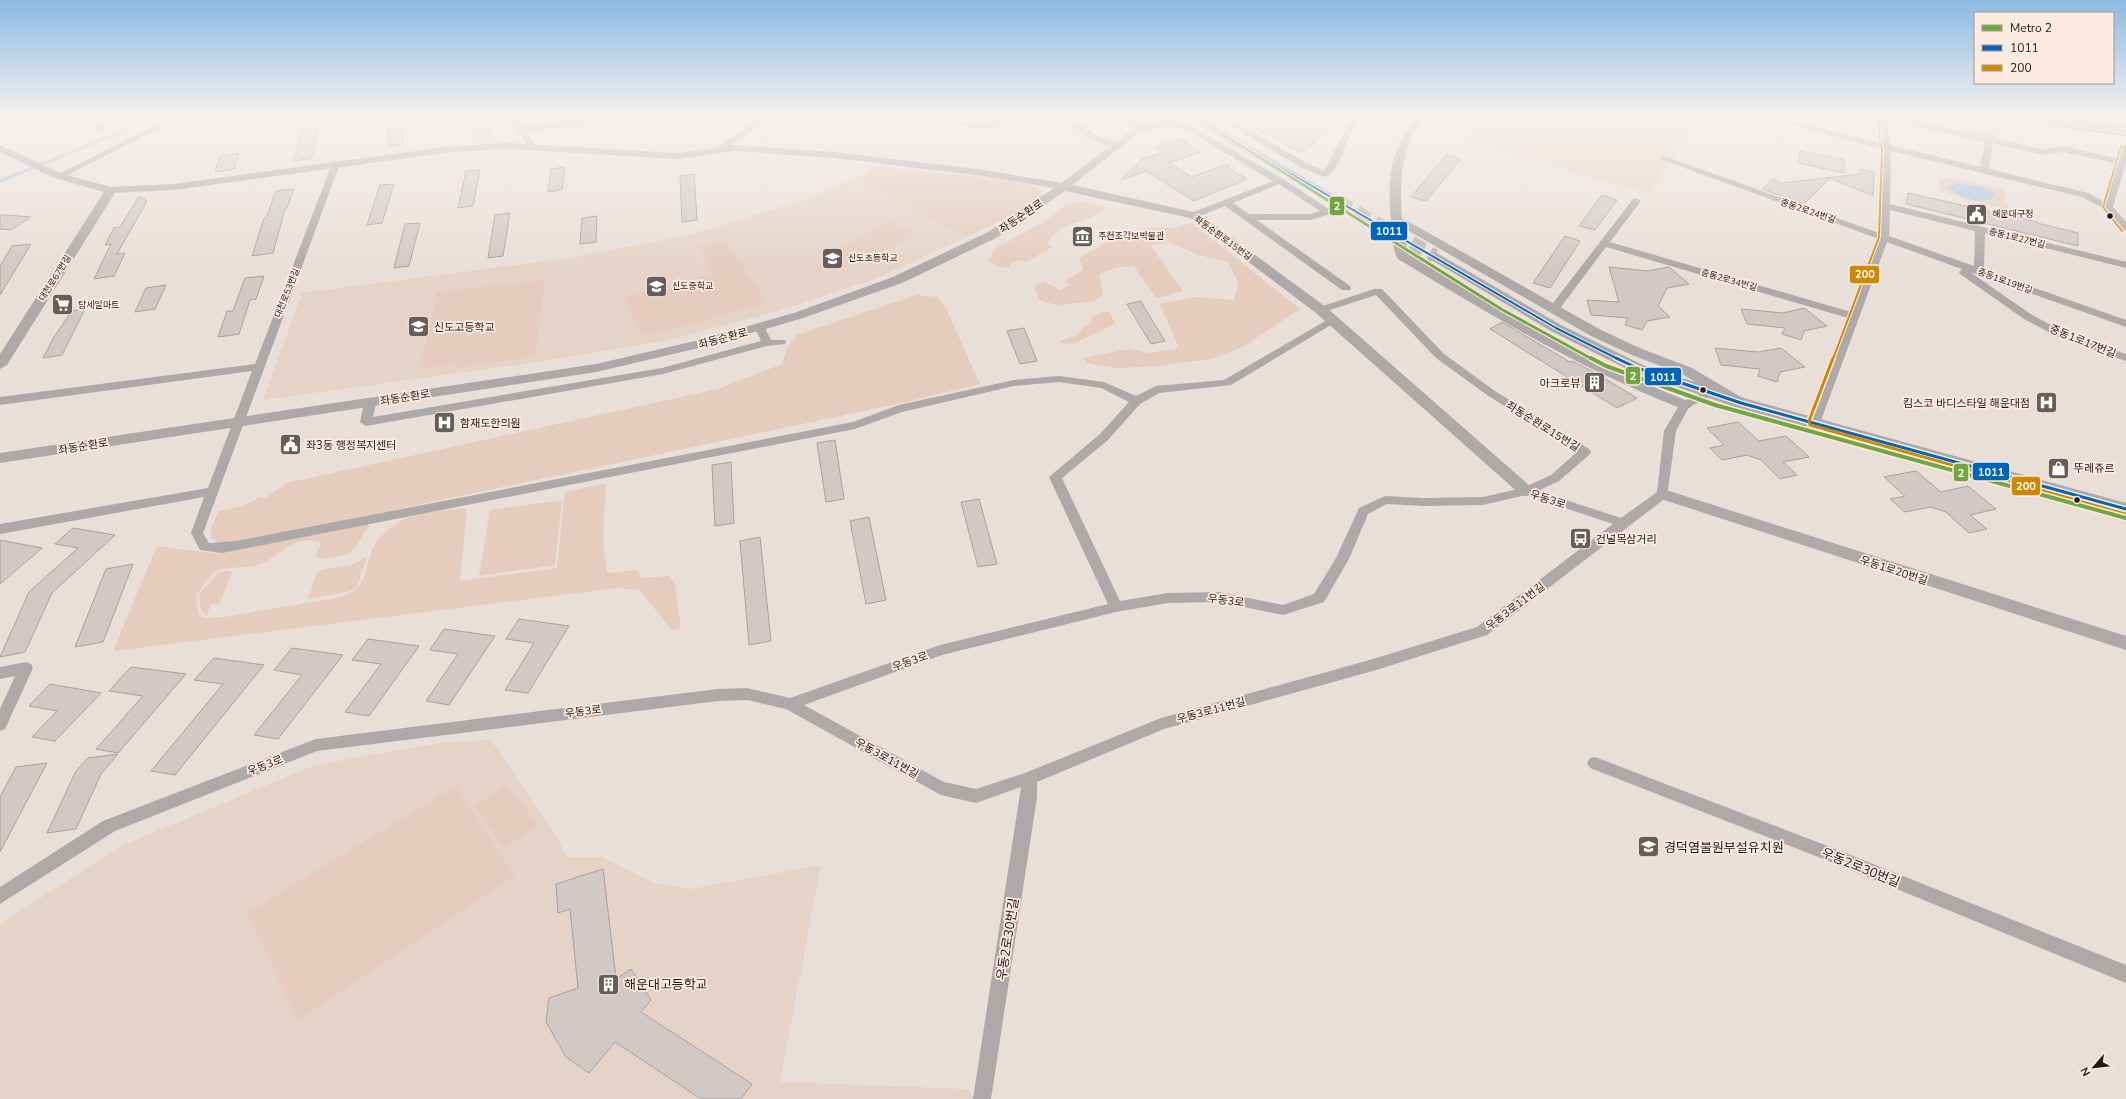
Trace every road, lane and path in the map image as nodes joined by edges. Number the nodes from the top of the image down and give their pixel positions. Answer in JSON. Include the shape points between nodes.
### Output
{"nodes":[{"id":1,"x":37,"y":166,"type":"edge"},
{"id":2,"x":78,"y":166,"type":"edge"},
{"id":3,"x":320,"y":166,"type":"edge"},
{"id":4,"x":335,"y":166,"type":"edge"},
{"id":5,"x":928,"y":166,"type":"edge"},
{"id":6,"x":1091,"y":166,"type":"edge"},
{"id":7,"x":1253,"y":166,"type":"edge"},
{"id":8,"x":1277,"y":166,"type":"edge"},
{"id":9,"x":1306,"y":166,"type":"edge"},
{"id":10,"x":1332,"y":166,"type":"edge"},
{"id":11,"x":1398,"y":166,"type":"edge"},
{"id":12,"x":1682,"y":166,"type":"edge"},
{"id":13,"x":1887,"y":166,"type":"edge"},
{"id":14,"x":1968,"y":166,"type":"edge"},
{"id":15,"x":1985,"y":166,"type":"edge"},
{"id":16,"x":2120,"y":166,"type":"edge"},
{"id":17,"x":1984,"y":170,"type":"junction"},
{"id":18,"x":1324,"y":174,"type":"junction"},
{"id":19,"x":59,"y":176,"type":"junction"},
{"id":20,"x":1335,"y":180,"type":"dead end"},
{"id":21,"x":1280,"y":182,"type":"junction"},
{"id":22,"x":1064,"y":188,"type":"junction"},
{"id":23,"x":111,"y":190,"type":"junction"},
{"id":24,"x":1636,"y":201,"type":"dead end"},
{"id":25,"x":1226,"y":202,"type":"junction"},
{"id":26,"x":1338,"y":202,"type":"tunnel mouth"},
{"id":27,"x":1885,"y":206,"type":"junction"},
{"id":28,"x":2108,"y":207,"type":"junction"},
{"id":29,"x":1194,"y":215,"type":"junction"},
{"id":30,"x":1247,"y":217,"type":"junction"},
{"id":31,"x":1396,"y":219,"type":"junction"},
{"id":32,"x":2126,"y":228,"type":"edge"},
{"id":33,"x":1980,"y":229,"type":"junction"},
{"id":34,"x":1884,"y":238,"type":"junction"},
{"id":35,"x":1604,"y":243,"type":"junction"},
{"id":36,"x":1435,"y":256,"type":"tunnel mouth"},
{"id":37,"x":2126,"y":265,"type":"edge"},
{"id":38,"x":1967,"y":268,"type":"junction"},
{"id":39,"x":1979,"y":272,"type":"junction"},
{"id":40,"x":1346,"y":288,"type":"dead end"},
{"id":41,"x":1554,"y":309,"type":"junction"},
{"id":42,"x":1321,"y":310,"type":"junction"},
{"id":43,"x":1855,"y":316,"type":"junction"},
{"id":44,"x":1332,"y":320,"type":"junction"},
{"id":45,"x":2126,"y":324,"type":"edge"},
{"id":46,"x":760,"y":328,"type":"junction"},
{"id":47,"x":781,"y":342,"type":"dead end"},
{"id":48,"x":767,"y":343,"type":"junction"},
{"id":49,"x":2126,"y":358,"type":"edge"},
{"id":50,"x":0,"y":365,"type":"edge"},
{"id":51,"x":258,"y":367,"type":"junction"},
{"id":52,"x":1710,"y":394,"type":"junction"},
{"id":53,"x":0,"y":401,"type":"edge"},
{"id":54,"x":1136,"y":401,"type":"junction"},
{"id":55,"x":370,"y":403,"type":"junction"},
{"id":56,"x":1741,"y":403,"type":"junction"},
{"id":57,"x":1685,"y":404,"type":"junction"},
{"id":58,"x":237,"y":422,"type":"junction"},
{"id":59,"x":1814,"y":423,"type":"junction"},
{"id":60,"x":0,"y":458,"type":"edge"},
{"id":61,"x":1526,"y":491,"type":"junction"},
{"id":62,"x":211,"y":492,"type":"junction"},
{"id":63,"x":1663,"y":494,"type":"junction"},
{"id":64,"x":2126,"y":509,"type":"edge"},
{"id":65,"x":1623,"y":524,"type":"junction"},
{"id":66,"x":0,"y":529,"type":"edge"},
{"id":67,"x":1116,"y":607,"type":"junction"},
{"id":68,"x":2126,"y":643,"type":"edge"},
{"id":69,"x":0,"y":673,"type":"edge"},
{"id":70,"x":790,"y":704,"type":"junction"},
{"id":71,"x":0,"y":725,"type":"edge"},
{"id":72,"x":1595,"y":763,"type":"dead end"},
{"id":73,"x":1029,"y":778,"type":"junction"},
{"id":74,"x":0,"y":896,"type":"edge"},
{"id":75,"x":2126,"y":974,"type":"edge"},
{"id":76,"x":982,"y":1099,"type":"edge"}],
"edges":[{"from":1,"to":19,"type":"street","name":"좌동순환로15번길"},
{"from":2,"to":19,"type":"street"},
{"from":3,"to":23,"type":"street","name":"좌동순환로15번길","via":[[174,187]]},
{"from":4,"to":51,"type":"street","name":"대천로53번길"},
{"from":5,"to":22,"type":"street","name":"좌동순환로15번길","via":[[1037,181]]},
{"from":6,"to":22,"type":"street","name":"좌동순환로"},
{"from":7,"to":21,"type":"street"},
{"from":8,"to":26,"type":"main road"},
{"from":9,"to":18,"type":"street"},
{"from":10,"to":18,"type":"street"},
{"from":11,"to":31,"type":"street"},
{"from":12,"to":34,"type":"street","name":"중동2로24번길"},
{"from":13,"to":27,"type":"street"},
{"from":14,"to":17,"type":"street"},
{"from":15,"to":17,"type":"street"},
{"from":16,"to":28,"type":"street"},
{"from":17,"to":28,"type":"street","via":[[2085,195]]},
{"from":18,"to":20,"type":"street"},
{"from":19,"to":23,"type":"street","name":"좌동순환로15번길"},
{"from":21,"to":25,"type":"street"},
{"from":21,"to":30,"type":"street","via":[[1327,212],[1311,217]]},
{"from":22,"to":29,"type":"street","name":"좌동순환로15번길"},
{"from":22,"to":46,"type":"street","name":"좌동순환로","via":[[994,234],[922,270]]},
{"from":23,"to":50,"type":"street","name":"대천로67번길"},
{"from":24,"to":35,"type":"street"},
{"from":25,"to":29,"type":"street"},
{"from":25,"to":30,"type":"street"},
{"from":27,"to":33,"type":"street","name":"중동1로27번길"},
{"from":27,"to":34,"type":"street"},
{"from":28,"to":32,"type":"street"},
{"from":29,"to":42,"type":"street","name":"좌동순환로15번길"},
{"from":30,"to":40,"type":"street"},
{"from":31,"to":41,"type":"street"},
{"from":31,"to":57,"type":"street","via":[[1402,256],[1544,341],[1618,379]]},
{"from":33,"to":37,"type":"street","name":"중동1로27번길"},
{"from":33,"to":39,"type":"street"},
{"from":34,"to":38,"type":"street","name":"중동1로19번길"},
{"from":34,"to":43,"type":"street"},
{"from":35,"to":41,"type":"street"},
{"from":35,"to":43,"type":"street","name":"중동2로34번길"},
{"from":36,"to":52,"type":"main road","via":[[1556,328],[1637,368]]},
{"from":38,"to":39,"type":"street","name":"중동1로19번길"},
{"from":38,"to":49,"type":"street","name":"중동1로17번길","via":[[1964,272],[2028,317],[2064,336]]},
{"from":39,"to":45,"type":"street","name":"중동1로19번길"},
{"from":41,"to":56,"type":"street","via":[[1603,336],[1687,372]]},
{"from":42,"to":44,"type":"street","name":"좌동순환로15번길"},
{"from":42,"to":61,"type":"street","name":"좌동순환로15번길","via":[[1378,291],[1440,356],[1491,393],[1585,452],[1555,478]]},
{"from":43,"to":59,"type":"street"},
{"from":44,"to":54,"type":"street","via":[[1227,383],[1156,390]]},
{"from":44,"to":61,"type":"street","name":"좌동순환로15번길"},
{"from":46,"to":48,"type":"street"},
{"from":46,"to":55,"type":"street","name":"좌동순환로","via":[[665,354],[596,368]]},
{"from":47,"to":48,"type":"street"},
{"from":48,"to":55,"type":"street","via":[[663,371],[518,398],[366,422]]},
{"from":51,"to":53,"type":"street"},
{"from":51,"to":58,"type":"street","name":"대천로53번길"},
{"from":52,"to":56,"type":"main road"},
{"from":52,"to":57,"type":"street"},
{"from":54,"to":62,"type":"street","via":[[1104,385],[1059,379],[1014,383],[899,409],[855,425],[222,548],[206,547],[197,533]]},
{"from":54,"to":67,"type":"street","via":[[1104,437],[1056,477]]},
{"from":55,"to":58,"type":"street","name":"좌동순환로"},
{"from":56,"to":59,"type":"main road"},
{"from":57,"to":63,"type":"street","via":[[1670,431]]},
{"from":58,"to":60,"type":"street","name":"좌동순환로"},
{"from":58,"to":62,"type":"street"},
{"from":59,"to":64,"type":"main road"},
{"from":61,"to":65,"type":"street","name":"우동3로"},
{"from":61,"to":67,"type":"street","name":"우동3로","via":[[1484,500],[1385,500],[1377,503],[1363,510],[1342,559],[1319,598],[1283,610],[1219,597],[1168,598]]},
{"from":62,"to":66,"type":"street"},
{"from":63,"to":65,"type":"street"},
{"from":63,"to":68,"type":"street","name":"우동1로20번길"},
{"from":65,"to":73,"type":"street","name":"우동3로11번길","via":[[1482,631],[1373,665],[1161,724]]},
{"from":67,"to":70,"type":"street","name":"우동3로","via":[[940,650]]},
{"from":69,"to":71,"type":"street","via":[[26,668]]},
{"from":70,"to":73,"type":"street","name":"우동3로11번길","via":[[940,788],[976,796]]},
{"from":70,"to":74,"type":"street","name":"우동3로","via":[[747,694],[718,694],[316,745],[109,826]]},
{"from":72,"to":75,"type":"street","name":"우동2로30번길","via":[[1832,855]]},
{"from":73,"to":76,"type":"street","name":"우동2로30번길","via":[[1029,797]]}]}
